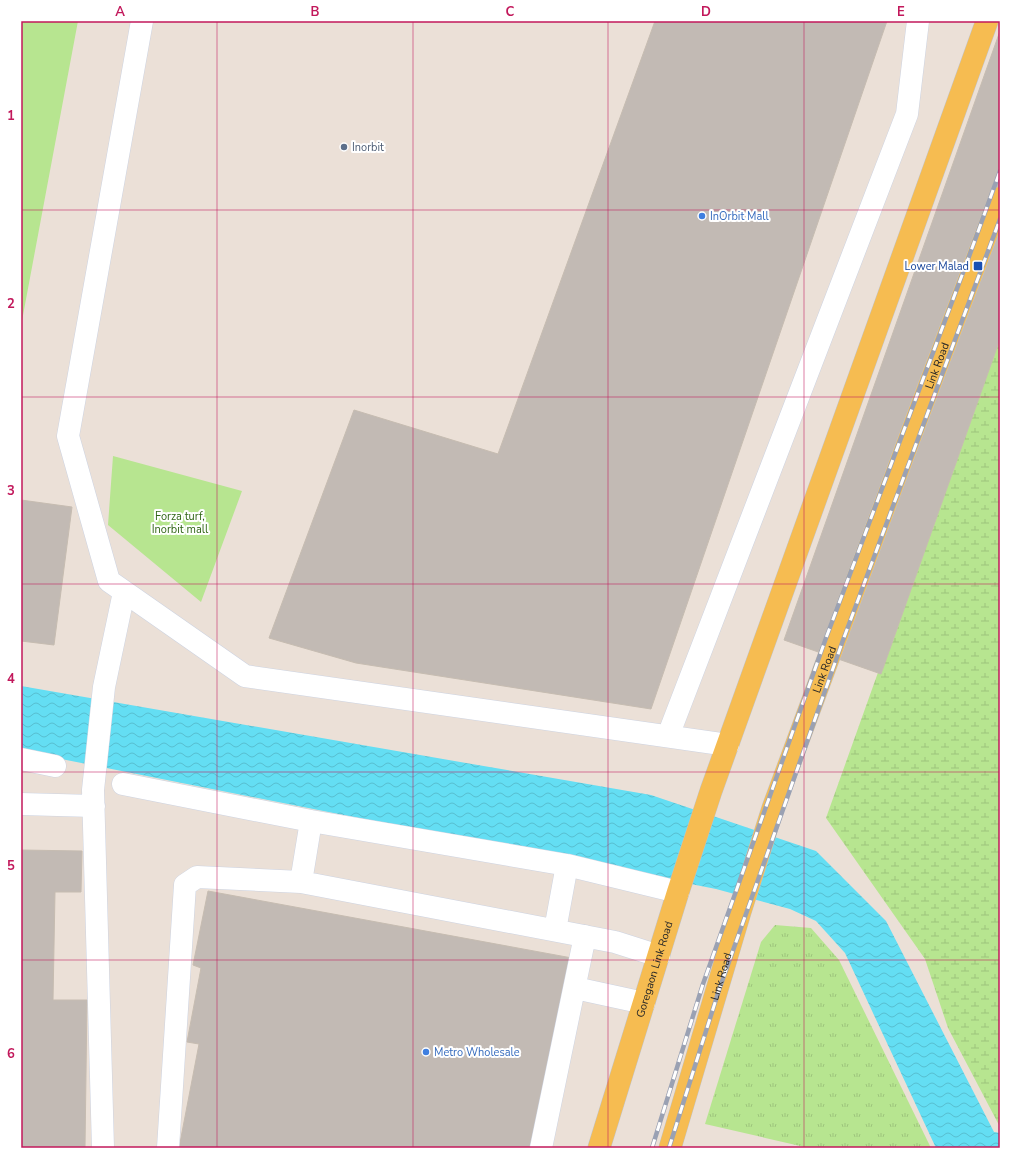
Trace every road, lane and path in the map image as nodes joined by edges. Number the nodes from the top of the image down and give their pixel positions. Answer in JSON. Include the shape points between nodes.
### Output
{"nodes":[{"id":1,"x":142,"y":21,"type":"edge"},
{"id":2,"x":918,"y":21,"type":"edge"},
{"id":3,"x":987,"y":21,"type":"edge"},
{"id":4,"x":1000,"y":198,"type":"edge"},
{"id":5,"x":124,"y":592,"type":"junction"},
{"id":6,"x":668,"y":736,"type":"junction"},
{"id":7,"x":728,"y":745,"type":"junction"},
{"id":8,"x":21,"y":759,"type":"edge"},
{"id":9,"x":55,"y":766,"type":"dead end"},
{"id":10,"x":123,"y":784,"type":"dead end"},
{"id":11,"x":93,"y":798,"type":"junction"},
{"id":12,"x":21,"y":804,"type":"edge"},
{"id":13,"x":311,"y":821,"type":"junction"},
{"id":14,"x":568,"y":865,"type":"junction"},
{"id":15,"x":301,"y":882,"type":"junction"},
{"id":16,"x":679,"y":890,"type":"junction"},
{"id":17,"x":555,"y":930,"type":"junction"},
{"id":18,"x":585,"y":936,"type":"junction"},
{"id":19,"x":659,"y":956,"type":"junction"},
{"id":20,"x":575,"y":988,"type":"junction"},
{"id":21,"x":644,"y":1003,"type":"junction"},
{"id":22,"x":103,"y":1148,"type":"edge"},
{"id":23,"x":168,"y":1148,"type":"edge"},
{"id":24,"x":541,"y":1148,"type":"edge"},
{"id":25,"x":599,"y":1148,"type":"edge"},
{"id":26,"x":670,"y":1148,"type":"edge"}],
"edges":[{"from":1,"to":5,"type":"lane","via":[[68,436],[109,581]]},
{"from":2,"to":6,"type":"lane","via":[[907,114]]},
{"from":3,"to":7,"type":"main road"},
{"from":4,"to":26,"type":"main road","name":"Link Road","via":[[773,808]]},
{"from":5,"to":6,"type":"lane","via":[[245,676]]},
{"from":5,"to":11,"type":"lane","via":[[104,687]]},
{"from":6,"to":7,"type":"lane"},
{"from":7,"to":16,"type":"main road","name":"Goregaon Link Road"},
{"from":8,"to":9,"type":"lane"},
{"from":10,"to":13,"type":"lane"},
{"from":11,"to":12,"type":"lane"},
{"from":11,"to":22,"type":"lane"},
{"from":13,"to":14,"type":"lane"},
{"from":13,"to":15,"type":"lane"},
{"from":14,"to":16,"type":"lane"},
{"from":14,"to":17,"type":"lane"},
{"from":15,"to":17,"type":"lane"},
{"from":15,"to":23,"type":"lane","via":[[197,877],[186,885]]},
{"from":16,"to":19,"type":"main road","name":"Goregaon Link Road"},
{"from":17,"to":18,"type":"lane"},
{"from":18,"to":19,"type":"lane","via":[[615,942]]},
{"from":18,"to":20,"type":"lane"},
{"from":19,"to":21,"type":"main road","name":"Goregaon Link Road"},
{"from":20,"to":21,"type":"lane"},
{"from":20,"to":24,"type":"lane"},
{"from":21,"to":25,"type":"main road","name":"Goregaon Link Road"}]}
